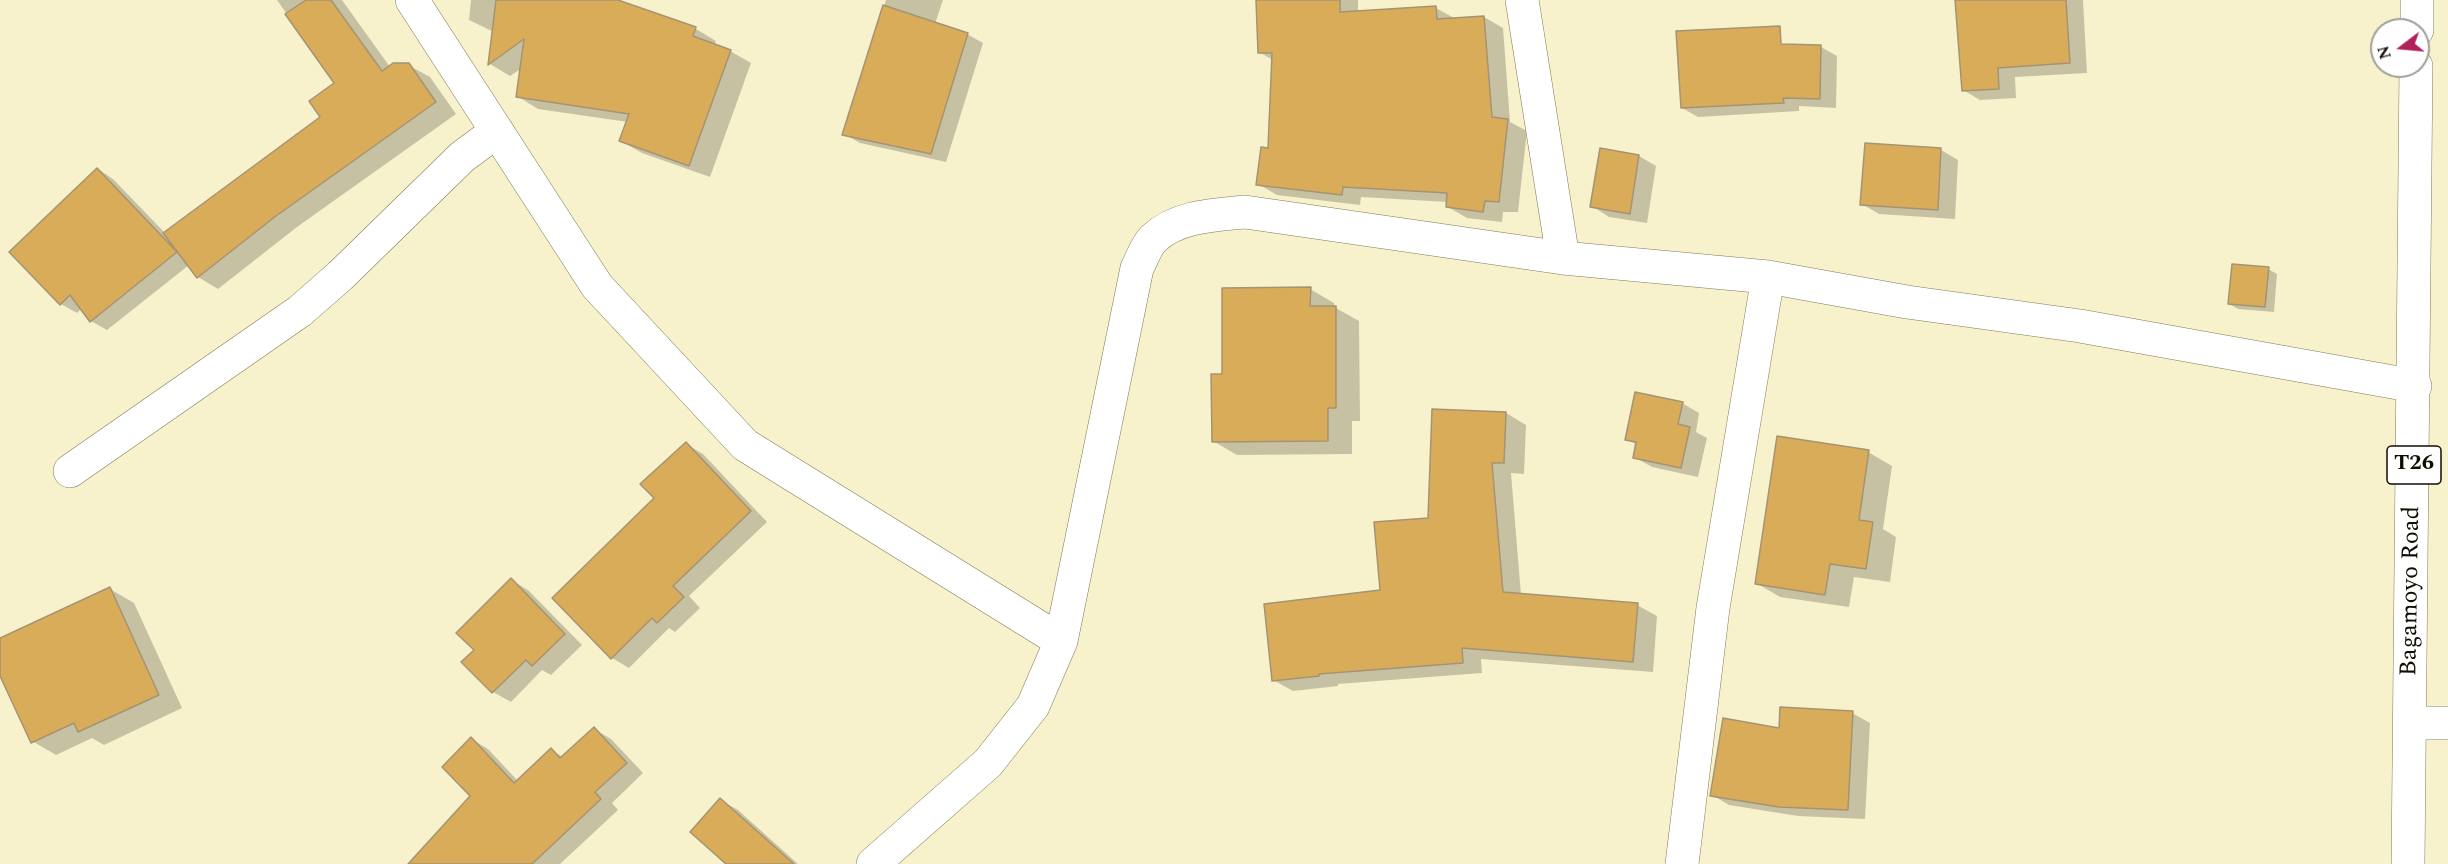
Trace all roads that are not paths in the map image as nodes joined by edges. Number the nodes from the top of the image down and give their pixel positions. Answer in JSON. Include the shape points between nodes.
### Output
{"nodes":[{"id":1,"x":412,"y":0,"type":"edge"},
{"id":2,"x":1522,"y":0,"type":"edge"},
{"id":3,"x":2417,"y":0,"type":"edge"},
{"id":4,"x":2417,"y":18,"type":"edge"},
{"id":5,"x":2416,"y":78,"type":"edge"},
{"id":6,"x":497,"y":131,"type":"junction"},
{"id":7,"x":1563,"y":258,"type":"junction"},
{"id":8,"x":1768,"y":277,"type":"junction"},
{"id":9,"x":2415,"y":386,"type":"junction"},
{"id":10,"x":70,"y":471,"type":"dead end"},
{"id":11,"x":1061,"y":641,"type":"junction"},
{"id":12,"x":2410,"y":723,"type":"junction"},
{"id":13,"x":2448,"y":723,"type":"edge"},
{"id":14,"x":873,"y":864,"type":"edge"},
{"id":15,"x":1682,"y":864,"type":"edge"},
{"id":16,"x":2408,"y":864,"type":"edge"}],
"edges":[{"from":1,"to":6,"type":"main road"},
{"from":2,"to":7,"type":"main road"},
{"from":3,"to":4,"type":"main road"},
{"from":5,"to":9,"type":"main road","name":"Bagamoyo Road","number":"T26"},
{"from":6,"to":10,"type":"main road","via":[[462,157],[300,311]]},
{"from":6,"to":11,"type":"main road","via":[[597,286],[745,445]]},
{"from":7,"to":8,"type":"main road"},
{"from":7,"to":11,"type":"main road","via":[[1245,212],[1171,225],[1151,240],[1137,268]]},
{"from":8,"to":9,"type":"main road","via":[[1906,302],[2080,326]]},
{"from":8,"to":15,"type":"main road","via":[[1713,608]]},
{"from":9,"to":12,"type":"main road","name":"Bagamoyo Road","number":"T26"},
{"from":11,"to":14,"type":"main road","via":[[1033,706],[988,763]]},
{"from":12,"to":13,"type":"main road"},
{"from":12,"to":16,"type":"main road","name":"Bagamoyo Road","number":"T26"}]}
